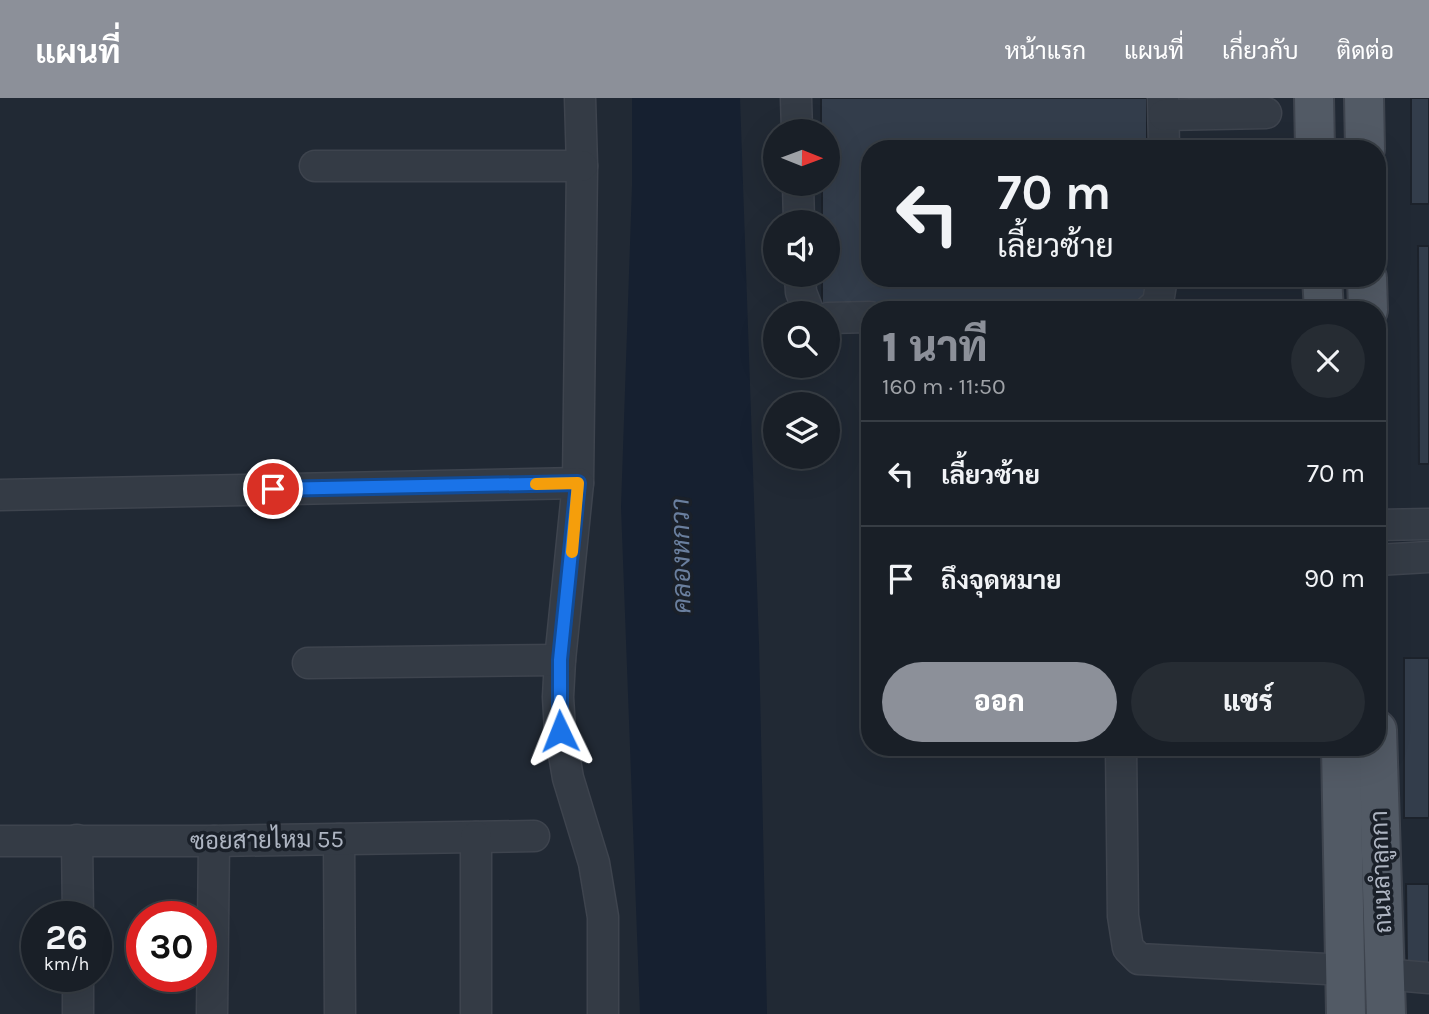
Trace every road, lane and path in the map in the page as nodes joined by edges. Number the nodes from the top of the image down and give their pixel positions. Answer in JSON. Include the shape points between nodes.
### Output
{"nodes":[{"id":1,"x":580,"y":98,"type":"edge"},
{"id":2,"x":796,"y":98,"type":"edge"},
{"id":3,"x":1314,"y":98,"type":"edge"},
{"id":4,"x":1364,"y":98,"type":"edge"},
{"id":5,"x":1163,"y":106,"type":"edge"},
{"id":6,"x":1266,"y":113,"type":"dead end"},
{"id":7,"x":797,"y":119,"type":"edge"},
{"id":8,"x":1164,"y":140,"type":"edge"},
{"id":9,"x":1315,"y":140,"type":"edge"},
{"id":10,"x":1365,"y":140,"type":"edge"},
{"id":11,"x":315,"y":166,"type":"dead end"},
{"id":12,"x":582,"y":166,"type":"junction"},
{"id":13,"x":861,"y":317,"type":"edge"},
{"id":14,"x":840,"y":318,"type":"edge"},
{"id":15,"x":578,"y":483,"type":"junction"},
{"id":16,"x":0,"y":495,"type":"edge"},
{"id":17,"x":1429,"y":524,"type":"edge"},
{"id":18,"x":1386,"y":525,"type":"edge"},
{"id":19,"x":1429,"y":557,"type":"edge"},
{"id":20,"x":1386,"y":559,"type":"edge"},
{"id":21,"x":560,"y":660,"type":"junction"},
{"id":22,"x":308,"y":663,"type":"dead end"},
{"id":23,"x":1121,"y":756,"type":"edge"},
{"id":24,"x":1341,"y":756,"type":"edge"},
{"id":25,"x":1378,"y":756,"type":"edge"},
{"id":26,"x":534,"y":836,"type":"dead end"},
{"id":27,"x":476,"y":837,"type":"junction"},
{"id":28,"x":339,"y":839,"type":"junction"},
{"id":29,"x":0,"y":841,"type":"edge"},
{"id":30,"x":77,"y":841,"type":"junction"},
{"id":31,"x":214,"y":841,"type":"junction"},
{"id":32,"x":78,"y":901,"type":"edge"},
{"id":33,"x":1345,"y":970,"type":"junction"},
{"id":34,"x":1384,"y":974,"type":"junction"},
{"id":35,"x":1429,"y":978,"type":"edge"},
{"id":36,"x":78,"y":992,"type":"edge"},
{"id":37,"x":78,"y":1014,"type":"edge"},
{"id":38,"x":212,"y":1014,"type":"edge"},
{"id":39,"x":340,"y":1014,"type":"edge"},
{"id":40,"x":476,"y":1014,"type":"edge"},
{"id":41,"x":603,"y":1014,"type":"edge"},
{"id":42,"x":1346,"y":1014,"type":"edge"},
{"id":43,"x":1385,"y":1014,"type":"edge"}],
"edges":[{"from":1,"to":12,"type":"street"},
{"from":2,"to":7,"type":"street"},
{"from":3,"to":9,"type":"main road"},
{"from":4,"to":10,"type":"main road"},
{"from":5,"to":6,"type":"street"},
{"from":5,"to":8,"type":"street"},
{"from":11,"to":12,"type":"street"},
{"from":12,"to":15,"type":"street"},
{"from":13,"to":14,"type":"street"},
{"from":15,"to":16,"type":"street"},
{"from":15,"to":21,"type":"street"},
{"from":17,"to":18,"type":"street"},
{"from":19,"to":20,"type":"street"},
{"from":21,"to":22,"type":"street"},
{"from":21,"to":41,"type":"street","via":[[560,731],[603,917]]},
{"from":23,"to":33,"type":"street","via":[[1123,916],[1128,948],[1139,959]]},
{"from":24,"to":33,"type":"main road","name":"ถนนลำลูกกา"},
{"from":25,"to":34,"type":"main road","name":"ถนนลำลูกกา"},
{"from":26,"to":27,"type":"street","name":"ซอยสายไหม 55"},
{"from":27,"to":28,"type":"street","name":"ซอยสายไหม 55"},
{"from":27,"to":40,"type":"street"},
{"from":28,"to":31,"type":"street","name":"ซอยสายไหม 55"},
{"from":28,"to":39,"type":"street"},
{"from":29,"to":30,"type":"street","name":"ซอยสายไหม 55"},
{"from":30,"to":31,"type":"street","name":"ซอยสายไหม 55"},
{"from":30,"to":32,"type":"street"},
{"from":31,"to":38,"type":"street"},
{"from":33,"to":42,"type":"main road","name":"ถนนลำลูกกา"},
{"from":34,"to":35,"type":"street"},
{"from":34,"to":43,"type":"main road","name":"ถนนลำลูกกา"},
{"from":36,"to":37,"type":"street"}]}
